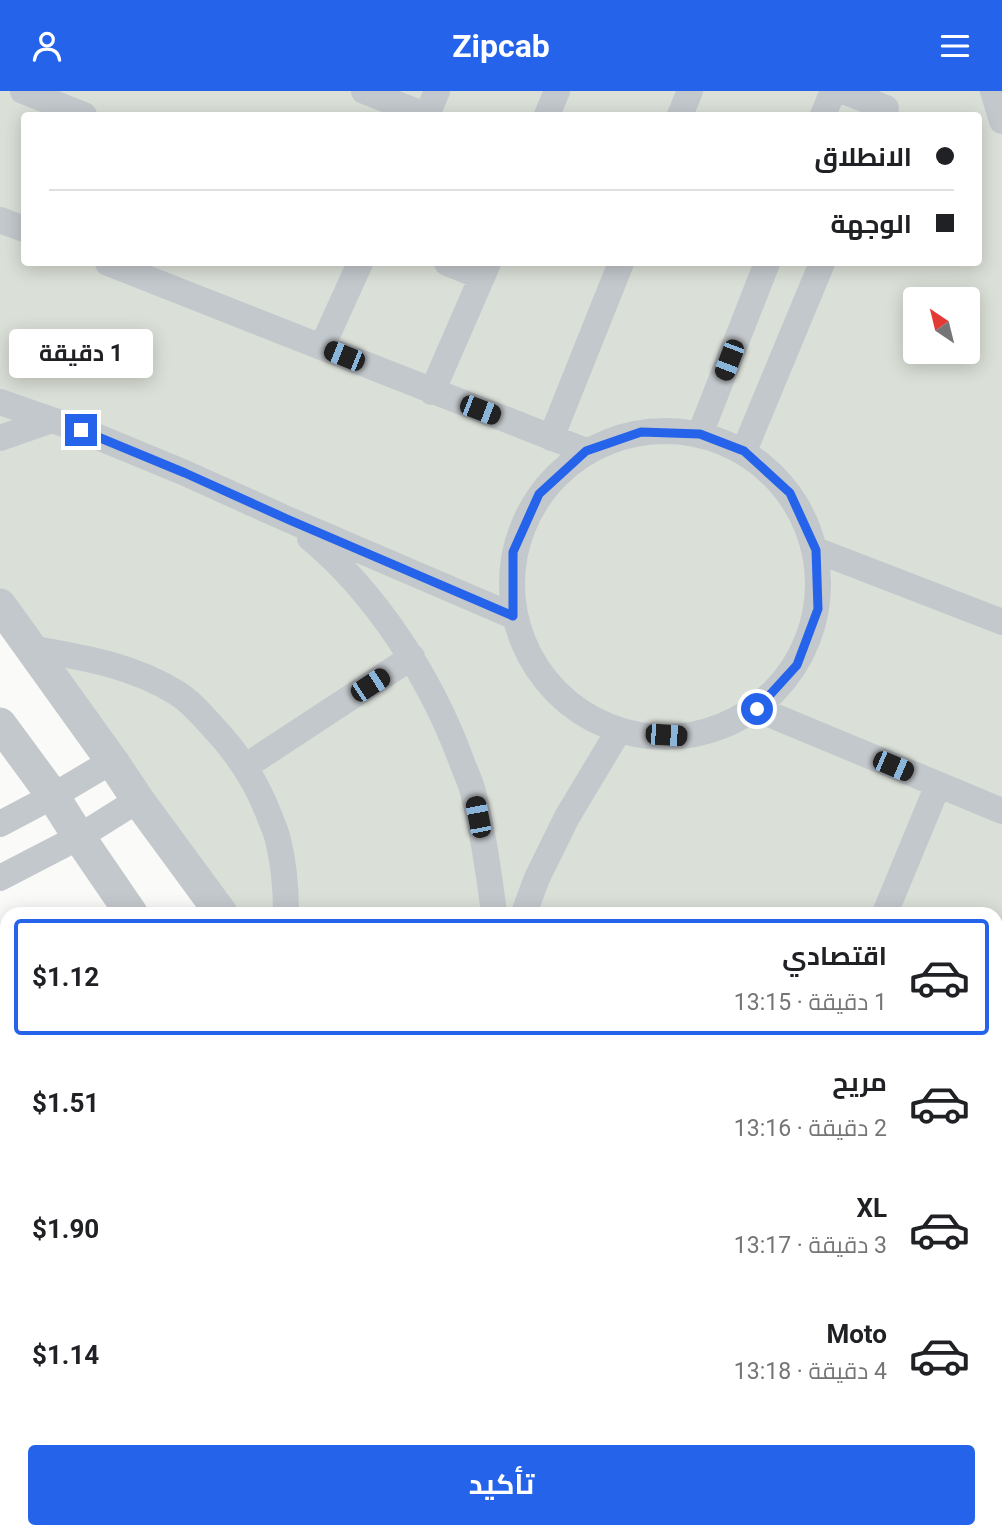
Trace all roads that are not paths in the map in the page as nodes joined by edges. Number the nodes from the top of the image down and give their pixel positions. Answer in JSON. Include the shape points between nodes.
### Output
{"nodes":[{"id":1,"x":23,"y":91,"type":"edge"},
{"id":2,"x":364,"y":91,"type":"edge"},
{"id":3,"x":437,"y":91,"type":"edge"},
{"id":4,"x":556,"y":91,"type":"edge"},
{"id":5,"x":690,"y":91,"type":"edge"},
{"id":6,"x":833,"y":91,"type":"edge"},
{"id":7,"x":843,"y":91,"type":"edge"},
{"id":8,"x":993,"y":91,"type":"edge"},
{"id":9,"x":887,"y":105,"type":"edge"},
{"id":10,"x":76,"y":112,"type":"edge"},
{"id":11,"x":418,"y":112,"type":"edge"},
{"id":12,"x":427,"y":112,"type":"edge"},
{"id":13,"x":548,"y":112,"type":"edge"},
{"id":14,"x":681,"y":112,"type":"edge"},
{"id":15,"x":824,"y":112,"type":"edge"},
{"id":16,"x":1002,"y":121,"type":"edge"},
{"id":17,"x":0,"y":220,"type":"edge"},
{"id":18,"x":21,"y":228,"type":"edge"},
{"id":19,"x":116,"y":266,"type":"edge"},
{"id":20,"x":359,"y":266,"type":"edge"},
{"id":21,"x":463,"y":266,"type":"edge"},
{"id":22,"x":620,"y":266,"type":"edge"},
{"id":23,"x":765,"y":266,"type":"edge"},
{"id":24,"x":821,"y":266,"type":"edge"},
{"id":25,"x":485,"y":270,"type":"edge"},
{"id":26,"x":322,"y":347,"type":"junction"},
{"id":27,"x":432,"y":391,"type":"junction"},
{"id":28,"x":0,"y":402,"type":"edge"},
{"id":29,"x":52,"y":420,"type":"junction"},
{"id":30,"x":700,"y":434,"type":"junction"},
{"id":31,"x":0,"y":438,"type":"edge"},
{"id":32,"x":551,"y":438,"type":"junction"},
{"id":33,"x":586,"y":451,"type":"junction"},
{"id":34,"x":744,"y":451,"type":"junction"},
{"id":35,"x":287,"y":519,"type":"junction"},
{"id":36,"x":816,"y":550,"type":"junction"},
{"id":37,"x":0,"y":605,"type":"edge"},
{"id":38,"x":513,"y":616,"type":"junction"},
{"id":39,"x":1002,"y":622,"type":"edge"},
{"id":40,"x":30,"y":648,"type":"junction"},
{"id":41,"x":412,"y":657,"type":"junction"},
{"id":42,"x":757,"y":709,"type":"junction"},
{"id":43,"x":0,"y":724,"type":"edge"},
{"id":44,"x":618,"y":732,"type":"junction"},
{"id":45,"x":113,"y":761,"type":"junction"},
{"id":46,"x":246,"y":767,"type":"junction"},
{"id":47,"x":938,"y":785,"type":"junction"},
{"id":48,"x":53,"y":796,"type":"junction"},
{"id":49,"x":138,"y":800,"type":"junction"},
{"id":50,"x":1002,"y":811,"type":"edge"},
{"id":51,"x":0,"y":824,"type":"edge"},
{"id":52,"x":79,"y":837,"type":"junction"},
{"id":53,"x":0,"y":879,"type":"edge"},
{"id":54,"x":127,"y":907,"type":"edge"},
{"id":55,"x":217,"y":907,"type":"edge"},
{"id":56,"x":286,"y":907,"type":"edge"},
{"id":57,"x":493,"y":907,"type":"edge"},
{"id":58,"x":526,"y":907,"type":"edge"},
{"id":59,"x":887,"y":907,"type":"edge"}],
"edges":[{"from":1,"to":10,"type":"street"},
{"from":2,"to":11,"type":"street"},
{"from":3,"to":12,"type":"street"},
{"from":4,"to":13,"type":"street"},
{"from":5,"to":14,"type":"street"},
{"from":6,"to":15,"type":"street"},
{"from":7,"to":9,"type":"street"},
{"from":8,"to":16,"type":"street"},
{"from":17,"to":18,"type":"street"},
{"from":19,"to":26,"type":"street"},
{"from":20,"to":26,"type":"street"},
{"from":21,"to":25,"type":"street"},
{"from":22,"to":32,"type":"street"},
{"from":23,"to":30,"type":"street"},
{"from":24,"to":34,"type":"street"},
{"from":25,"to":27,"type":"street"},
{"from":26,"to":27,"type":"street"},
{"from":27,"to":32,"type":"street"},
{"from":28,"to":29,"type":"street"},
{"from":29,"to":31,"type":"street"},
{"from":29,"to":35,"type":"street"},
{"from":30,"to":33,"type":"street","via":[[641,432]]},
{"from":30,"to":34,"type":"street"},
{"from":32,"to":33,"type":"street"},
{"from":33,"to":38,"type":"street","via":[[539,494],[513,552]]},
{"from":34,"to":36,"type":"street","via":[[790,493]]},
{"from":35,"to":38,"type":"street"},
{"from":35,"to":41,"type":"street","via":[[333,558]]},
{"from":36,"to":39,"type":"street"},
{"from":36,"to":42,"type":"street","via":[[818,609],[797,665]]},
{"from":37,"to":40,"type":"street"},
{"from":38,"to":44,"type":"street","via":[[533,666],[570,707]]},
{"from":40,"to":45,"type":"street"},
{"from":40,"to":46,"type":"street","via":[[109,663],[178,694]]},
{"from":41,"to":46,"type":"street"},
{"from":41,"to":57,"type":"street","via":[[450,731],[472,791]]},
{"from":42,"to":44,"type":"street","via":[[690,737]]},
{"from":42,"to":47,"type":"street"},
{"from":43,"to":48,"type":"street"},
{"from":44,"to":58,"type":"street","via":[[567,817]]},
{"from":45,"to":48,"type":"street"},
{"from":45,"to":49,"type":"street"},
{"from":46,"to":56,"type":"street","via":[[278,837]]},
{"from":47,"to":50,"type":"street"},
{"from":47,"to":59,"type":"street"},
{"from":48,"to":51,"type":"street"},
{"from":48,"to":52,"type":"street"},
{"from":49,"to":52,"type":"street"},
{"from":49,"to":55,"type":"street"},
{"from":52,"to":53,"type":"street"},
{"from":52,"to":54,"type":"street"}]}
